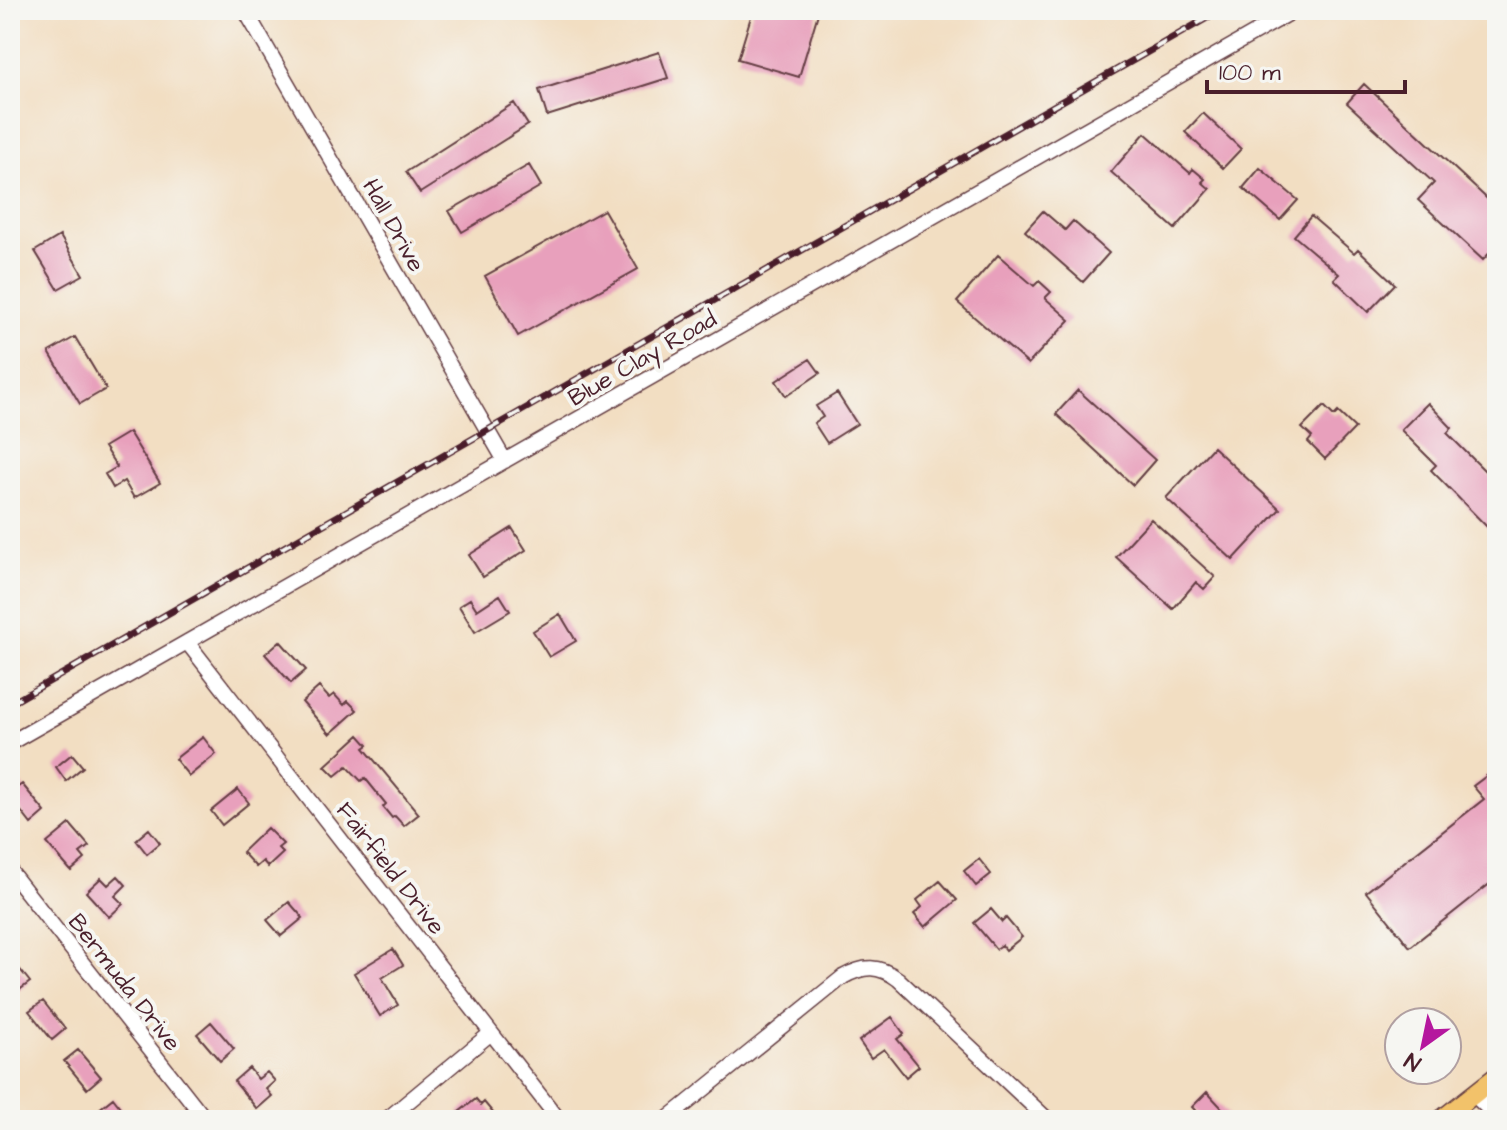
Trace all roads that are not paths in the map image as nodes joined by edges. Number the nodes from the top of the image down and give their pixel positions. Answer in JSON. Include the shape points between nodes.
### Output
{"nodes":[{"id":1,"x":245,"y":10,"type":"edge"},
{"id":2,"x":1295,"y":10,"type":"edge"},
{"id":3,"x":505,"y":461,"type":"junction"},
{"id":4,"x":187,"y":642,"type":"junction"},
{"id":5,"x":10,"y":743,"type":"edge"},
{"id":6,"x":10,"y":871,"type":"edge"},
{"id":7,"x":491,"y":1033,"type":"junction"},
{"id":8,"x":1497,"y":1076,"type":"edge"},
{"id":9,"x":1473,"y":1094,"type":"junction"},
{"id":10,"x":1497,"y":1117,"type":"edge"},
{"id":11,"x":206,"y":1120,"type":"edge"},
{"id":12,"x":386,"y":1120,"type":"edge"},
{"id":13,"x":559,"y":1120,"type":"edge"},
{"id":14,"x":666,"y":1120,"type":"edge"},
{"id":15,"x":1048,"y":1120,"type":"edge"},
{"id":16,"x":1441,"y":1120,"type":"edge"}],
"edges":[{"from":1,"to":3,"type":"street","name":"Hall Drive"},
{"from":2,"to":3,"type":"street","name":"Blue Clay Road"},
{"from":3,"to":4,"type":"street","name":"Blue Clay Road"},
{"from":4,"to":5,"type":"street","name":"Blue Clay Road"},
{"from":4,"to":7,"type":"street","name":"Fairfield Drive"},
{"from":6,"to":11,"type":"street","name":"Bermuda Drive"},
{"from":7,"to":12,"type":"street"},
{"from":7,"to":13,"type":"street","name":"Fairfield Drive"},
{"from":8,"to":9,"type":"main road"},
{"from":9,"to":10,"type":"street"},
{"from":9,"to":16,"type":"main road"},
{"from":14,"to":15,"type":"street","via":[[862,967],[890,973]]}]}
